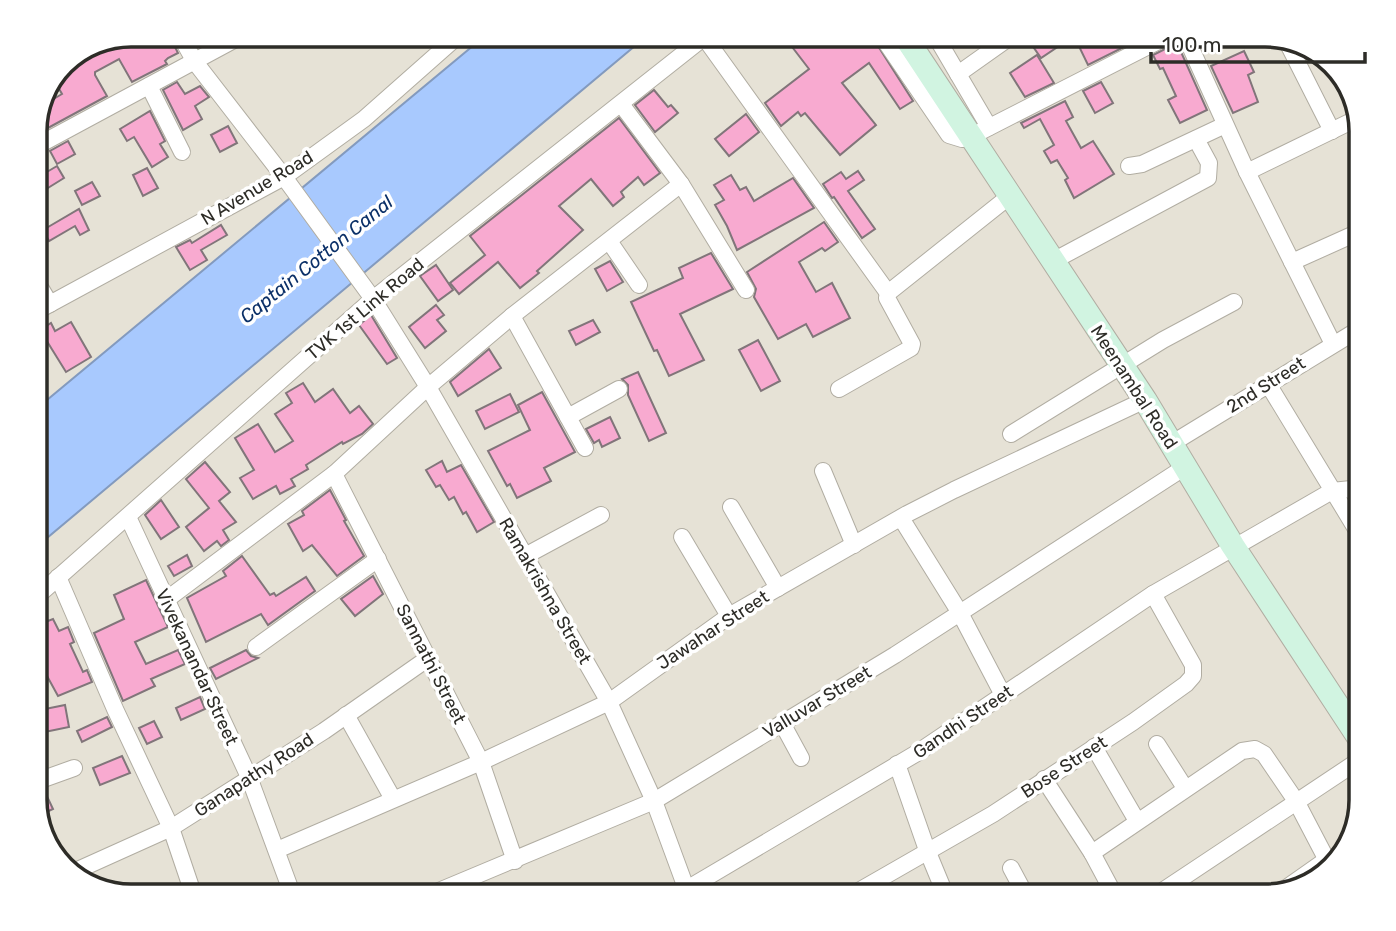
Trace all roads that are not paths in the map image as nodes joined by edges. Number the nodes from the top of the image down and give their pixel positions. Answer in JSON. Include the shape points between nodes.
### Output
{"nodes":[{"id":1,"x":187,"y":47,"type":"edge"},
{"id":2,"x":221,"y":47,"type":"edge"},
{"id":3,"x":446,"y":47,"type":"edge"},
{"id":4,"x":692,"y":47,"type":"edge"},
{"id":5,"x":714,"y":47,"type":"edge"},
{"id":6,"x":889,"y":47,"type":"edge"},
{"id":7,"x":913,"y":47,"type":"edge"},
{"id":8,"x":942,"y":47,"type":"edge"},
{"id":9,"x":996,"y":47,"type":"edge"},
{"id":10,"x":1146,"y":47,"type":"edge"},
{"id":11,"x":1190,"y":47,"type":"edge"},
{"id":12,"x":1292,"y":52,"type":"edge"},
{"id":13,"x":195,"y":61,"type":"junction"},
{"id":14,"x":958,"y":74,"type":"junction"},
{"id":15,"x":149,"y":86,"type":"junction"},
{"id":16,"x":621,"y":104,"type":"junction"},
{"id":17,"x":1348,"y":123,"type":"edge"},
{"id":18,"x":1225,"y":125,"type":"junction"},
{"id":19,"x":1332,"y":131,"type":"junction"},
{"id":20,"x":980,"y":132,"type":"junction"},
{"id":21,"x":1196,"y":139,"type":"junction"},
{"id":22,"x":47,"y":140,"type":"edge"},
{"id":23,"x":181,"y":152,"type":"dead end"},
{"id":24,"x":1129,"y":166,"type":"dead end"},
{"id":25,"x":1247,"y":172,"type":"junction"},
{"id":26,"x":284,"y":177,"type":"junction"},
{"id":27,"x":681,"y":184,"type":"junction"},
{"id":28,"x":1011,"y":195,"type":"junction"},
{"id":29,"x":1349,"y":236,"type":"edge"},
{"id":30,"x":609,"y":241,"type":"junction"},
{"id":31,"x":1053,"y":261,"type":"junction"},
{"id":32,"x":1292,"y":262,"type":"junction"},
{"id":33,"x":639,"y":285,"type":"dead end"},
{"id":34,"x":746,"y":290,"type":"dead end"},
{"id":35,"x":887,"y":293,"type":"junction"},
{"id":36,"x":47,"y":299,"type":"edge"},
{"id":37,"x":373,"y":299,"type":"junction"},
{"id":38,"x":1234,"y":302,"type":"dead end"},
{"id":39,"x":50,"y":304,"type":"junction"},
{"id":40,"x":47,"y":306,"type":"edge"},
{"id":41,"x":512,"y":316,"type":"junction"},
{"id":42,"x":1349,"y":335,"type":"edge"},
{"id":43,"x":1333,"y":344,"type":"junction"},
{"id":44,"x":1122,"y":367,"type":"junction"},
{"id":45,"x":1268,"y":384,"type":"junction"},
{"id":46,"x":428,"y":387,"type":"junction"},
{"id":47,"x":619,"y":389,"type":"dead end"},
{"id":48,"x":839,"y":389,"type":"dead end"},
{"id":49,"x":1145,"y":400,"type":"junction"},
{"id":50,"x":568,"y":417,"type":"junction"},
{"id":51,"x":1011,"y":434,"type":"dead end"},
{"id":52,"x":1171,"y":444,"type":"junction"},
{"id":53,"x":585,"y":447,"type":"dead end"},
{"id":54,"x":1185,"y":467,"type":"junction"},
{"id":55,"x":823,"y":471,"type":"dead end"},
{"id":56,"x":334,"y":474,"type":"junction"},
{"id":57,"x":1349,"y":489,"type":"edge"},
{"id":58,"x":1332,"y":491,"type":"junction"},
{"id":59,"x":731,"y":507,"type":"dead end"},
{"id":60,"x":601,"y":515,"type":"dead end"},
{"id":61,"x":128,"y":517,"type":"junction"},
{"id":62,"x":901,"y":518,"type":"junction"},
{"id":63,"x":1349,"y":518,"type":"edge"},
{"id":64,"x":682,"y":537,"type":"dead end"},
{"id":65,"x":854,"y":545,"type":"junction"},
{"id":66,"x":1233,"y":546,"type":"junction"},
{"id":67,"x":525,"y":556,"type":"junction"},
{"id":68,"x":378,"y":559,"type":"junction"},
{"id":69,"x":58,"y":578,"type":"junction"},
{"id":70,"x":47,"y":588,"type":"edge"},
{"id":71,"x":778,"y":588,"type":"junction"},
{"id":72,"x":1153,"y":594,"type":"junction"},
{"id":73,"x":166,"y":600,"type":"junction"},
{"id":74,"x":960,"y":613,"type":"junction"},
{"id":75,"x":729,"y":615,"type":"junction"},
{"id":76,"x":256,"y":647,"type":"dead end"},
{"id":77,"x":427,"y":659,"type":"junction"},
{"id":78,"x":1003,"y":695,"type":"junction"},
{"id":79,"x":609,"y":702,"type":"junction"},
{"id":80,"x":346,"y":715,"type":"junction"},
{"id":81,"x":1349,"y":720,"type":"edge"},
{"id":82,"x":782,"y":723,"type":"junction"},
{"id":83,"x":1157,"y":744,"type":"dead end"},
{"id":84,"x":1094,"y":747,"type":"junction"},
{"id":85,"x":802,"y":758,"type":"dead end"},
{"id":86,"x":481,"y":762,"type":"junction"},
{"id":87,"x":897,"y":764,"type":"junction"},
{"id":88,"x":1349,"y":767,"type":"edge"},
{"id":89,"x":74,"y":768,"type":"dead end"},
{"id":90,"x":249,"y":777,"type":"junction"},
{"id":91,"x":47,"y":778,"type":"edge"},
{"id":92,"x":1044,"y":779,"type":"junction"},
{"id":93,"x":1185,"y":788,"type":"junction"},
{"id":94,"x":393,"y":799,"type":"junction"},
{"id":95,"x":654,"y":801,"type":"junction"},
{"id":96,"x":1296,"y":801,"type":"junction"},
{"id":97,"x":1137,"y":821,"type":"junction"},
{"id":98,"x":171,"y":828,"type":"junction"},
{"id":99,"x":277,"y":849,"type":"junction"},
{"id":100,"x":927,"y":850,"type":"junction"},
{"id":101,"x":1092,"y":853,"type":"junction"},
{"id":102,"x":1325,"y":858,"type":"edge"},
{"id":103,"x":515,"y":861,"type":"junction"},
{"id":104,"x":82,"y":868,"type":"edge"},
{"id":105,"x":1011,"y":868,"type":"dead end"},
{"id":106,"x":190,"y":884,"type":"edge"},
{"id":107,"x":289,"y":884,"type":"edge"},
{"id":108,"x":457,"y":884,"type":"edge"},
{"id":109,"x":685,"y":884,"type":"edge"},
{"id":110,"x":701,"y":884,"type":"edge"},
{"id":111,"x":870,"y":884,"type":"edge"},
{"id":112,"x":941,"y":884,"type":"edge"},
{"id":113,"x":1020,"y":884,"type":"edge"},
{"id":114,"x":1109,"y":884,"type":"edge"},
{"id":115,"x":1173,"y":884,"type":"edge"}],
"edges":[{"from":1,"to":13,"type":"street","name":"Ramakrishna Street"},
{"from":2,"to":13,"type":"street"},
{"from":3,"to":26,"type":"street","name":"N Avenue Road","via":[[364,120]]},
{"from":4,"to":16,"type":"street","name":"TVK 1st Link Road"},
{"from":5,"to":35,"type":"street"},
{"from":6,"to":20,"type":"street","via":[[949,135],[962,139]]},
{"from":7,"to":20,"type":"main road","name":"Meenambal Road"},
{"from":8,"to":14,"type":"street"},
{"from":9,"to":14,"type":"street"},
{"from":10,"to":20,"type":"street"},
{"from":11,"to":18,"type":"street"},
{"from":12,"to":19,"type":"street"},
{"from":13,"to":15,"type":"street"},
{"from":13,"to":26,"type":"street","name":"Ramakrishna Street"},
{"from":14,"to":20,"type":"street"},
{"from":15,"to":22,"type":"street"},
{"from":15,"to":23,"type":"street"},
{"from":16,"to":27,"type":"street"},
{"from":16,"to":37,"type":"street","name":"TVK 1st Link Road"},
{"from":17,"to":19,"type":"street"},
{"from":18,"to":21,"type":"street"},
{"from":18,"to":25,"type":"street"},
{"from":19,"to":25,"type":"street"},
{"from":20,"to":28,"type":"main road","name":"Meenambal Road"},
{"from":21,"to":24,"type":"street"},
{"from":21,"to":31,"type":"street","via":[[1209,163],[1208,177]]},
{"from":25,"to":32,"type":"street"},
{"from":26,"to":37,"type":"street","name":"Ramakrishna Street"},
{"from":26,"to":39,"type":"street","name":"N Avenue Road"},
{"from":27,"to":30,"type":"street"},
{"from":27,"to":34,"type":"street"},
{"from":28,"to":31,"type":"main road","name":"Meenambal Road"},
{"from":28,"to":35,"type":"street"},
{"from":29,"to":32,"type":"street"},
{"from":30,"to":33,"type":"street"},
{"from":30,"to":41,"type":"street"},
{"from":31,"to":44,"type":"main road","name":"Meenambal Road"},
{"from":32,"to":43,"type":"street"},
{"from":35,"to":48,"type":"street","via":[[911,348]]},
{"from":36,"to":39,"type":"street"},
{"from":37,"to":46,"type":"street","name":"Ramakrishna Street"},
{"from":37,"to":61,"type":"street","name":"TVK 1st Link Road"},
{"from":38,"to":44,"type":"street"},
{"from":39,"to":40,"type":"street","name":"N Avenue Road"},
{"from":41,"to":46,"type":"street"},
{"from":41,"to":50,"type":"street"},
{"from":42,"to":43,"type":"street","name":"2nd Street"},
{"from":43,"to":45,"type":"street","name":"2nd Street"},
{"from":44,"to":49,"type":"main road","name":"Meenambal Road"},
{"from":44,"to":51,"type":"street"},
{"from":45,"to":52,"type":"street","name":"2nd Street"},
{"from":45,"to":58,"type":"street"},
{"from":46,"to":56,"type":"street"},
{"from":46,"to":67,"type":"street","name":"Ramakrishna Street"},
{"from":47,"to":50,"type":"street"},
{"from":49,"to":52,"type":"main road","name":"Meenambal Road"},
{"from":49,"to":62,"type":"street","name":"Jawahar Street"},
{"from":50,"to":53,"type":"street"},
{"from":52,"to":54,"type":"main road","name":"Meenambal Road"},
{"from":54,"to":66,"type":"main road","name":"Meenambal Road"},
{"from":54,"to":74,"type":"street","name":"Valluvar Street"},
{"from":55,"to":65,"type":"street"},
{"from":56,"to":68,"type":"street","name":"Sannathi Street"},
{"from":56,"to":73,"type":"street"},
{"from":57,"to":58,"type":"street"},
{"from":58,"to":63,"type":"street"},
{"from":58,"to":66,"type":"street","name":"Gandhi Street"},
{"from":59,"to":71,"type":"street"},
{"from":60,"to":67,"type":"street"},
{"from":61,"to":69,"type":"street","name":"TVK 1st Link Road"},
{"from":61,"to":73,"type":"street","name":"Vivekanandar Street"},
{"from":62,"to":65,"type":"street","name":"Jawahar Street"},
{"from":62,"to":74,"type":"street"},
{"from":64,"to":75,"type":"street"},
{"from":65,"to":71,"type":"street","name":"Jawahar Street"},
{"from":66,"to":72,"type":"street","name":"Gandhi Street"},
{"from":66,"to":81,"type":"main road","name":"Meenambal Road"},
{"from":67,"to":79,"type":"street","name":"Ramakrishna Street"},
{"from":68,"to":76,"type":"street"},
{"from":68,"to":77,"type":"street","name":"Sannathi Street"},
{"from":69,"to":70,"type":"street","name":"TVK 1st Link Road"},
{"from":69,"to":98,"type":"street"},
{"from":71,"to":75,"type":"street","name":"Jawahar Street"},
{"from":72,"to":78,"type":"street","name":"Gandhi Street"},
{"from":72,"to":84,"type":"street","name":"Bose Street","via":[[1193,665],[1193,676]]},
{"from":73,"to":90,"type":"street","name":"Vivekanandar Street"},
{"from":74,"to":78,"type":"street"},
{"from":74,"to":82,"type":"street","name":"Valluvar Street"},
{"from":75,"to":79,"type":"street","name":"Jawahar Street"},
{"from":77,"to":80,"type":"street","name":"Ganapathy Road"},
{"from":77,"to":86,"type":"street","name":"Sannathi Street"},
{"from":78,"to":87,"type":"street","name":"Gandhi Street"},
{"from":79,"to":86,"type":"street","name":"Jawahar Street"},
{"from":79,"to":95,"type":"street","name":"Ramakrishna Street"},
{"from":80,"to":90,"type":"street","name":"Ganapathy Road"},
{"from":80,"to":94,"type":"street"},
{"from":82,"to":85,"type":"street"},
{"from":82,"to":95,"type":"street","name":"Valluvar Street"},
{"from":83,"to":93,"type":"street"},
{"from":84,"to":92,"type":"street","name":"Bose Street"},
{"from":84,"to":97,"type":"street"},
{"from":86,"to":94,"type":"street","name":"Jawahar Street"},
{"from":86,"to":103,"type":"street","name":"Sannathi Street"},
{"from":87,"to":100,"type":"street"},
{"from":87,"to":110,"type":"street","name":"Gandhi Street"},
{"from":88,"to":96,"type":"street"},
{"from":89,"to":91,"type":"street"},
{"from":90,"to":98,"type":"street","name":"Ganapathy Road"},
{"from":90,"to":99,"type":"street","name":"Vivekanandar Street"},
{"from":92,"to":100,"type":"street","name":"Bose Street"},
{"from":92,"to":101,"type":"street"},
{"from":93,"to":96,"type":"street","via":[[1242,751],[1255,749],[1264,754]]},
{"from":93,"to":97,"type":"street"},
{"from":94,"to":99,"type":"street","name":"Jawahar Street"},
{"from":95,"to":103,"type":"street","name":"Valluvar Street"},
{"from":95,"to":109,"type":"street","name":"Ramakrishna Street"},
{"from":96,"to":102,"type":"street"},
{"from":96,"to":115,"type":"street"},
{"from":97,"to":101,"type":"street"},
{"from":98,"to":104,"type":"street","name":"Ganapathy Road"},
{"from":98,"to":106,"type":"street"},
{"from":99,"to":107,"type":"street","name":"Vivekanandar Street"},
{"from":100,"to":111,"type":"street","name":"Bose Street"},
{"from":100,"to":112,"type":"street"},
{"from":101,"to":114,"type":"street"},
{"from":103,"to":108,"type":"street","name":"Valluvar Street"},
{"from":105,"to":113,"type":"street"}]}
